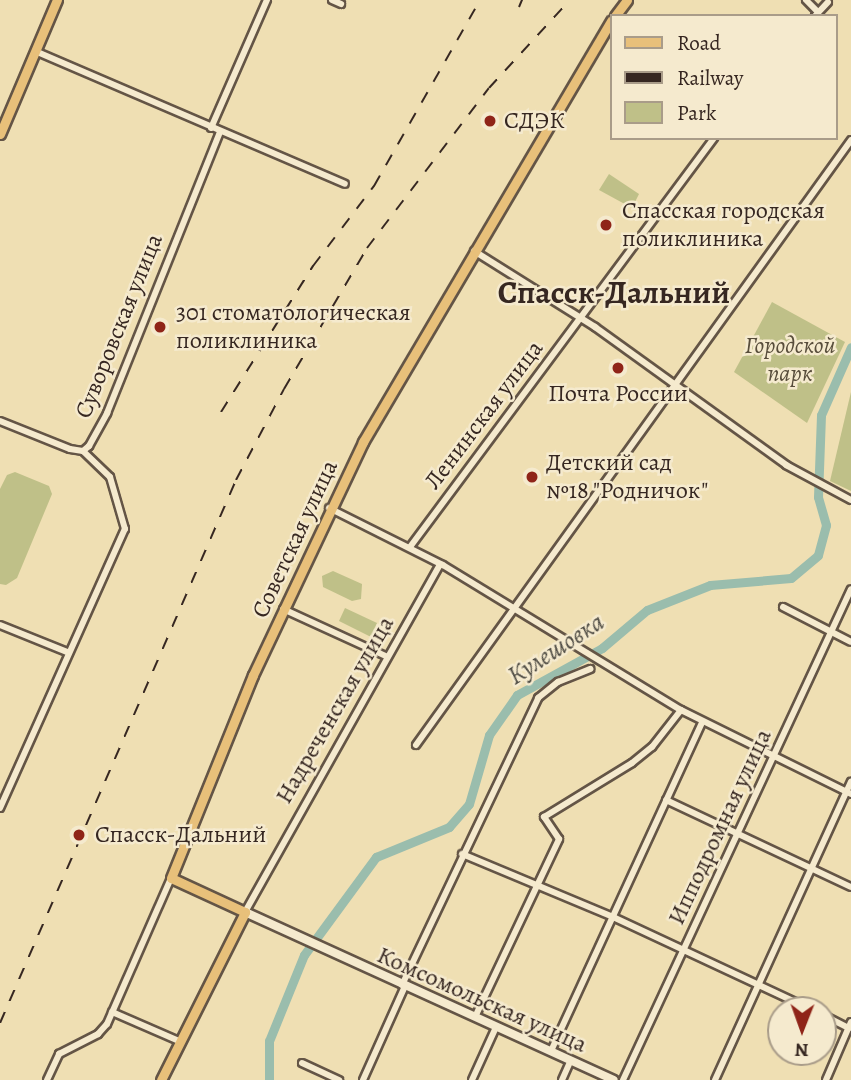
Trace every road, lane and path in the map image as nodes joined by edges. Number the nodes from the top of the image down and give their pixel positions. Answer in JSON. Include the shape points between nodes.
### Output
{"nodes":[{"id":1,"x":57,"y":0,"type":"edge"},
{"id":2,"x":267,"y":0,"type":"edge"},
{"id":3,"x":332,"y":0,"type":"edge"},
{"id":4,"x":806,"y":0,"type":"edge"},
{"id":5,"x":828,"y":2,"type":"dead end"},
{"id":6,"x":341,"y":4,"type":"dead end"},
{"id":7,"x":816,"y":14,"type":"edge"},
{"id":8,"x":610,"y":24,"type":"edge"},
{"id":9,"x":35,"y":51,"type":"junction"},
{"id":10,"x":211,"y":128,"type":"junction"},
{"id":11,"x":220,"y":132,"type":"junction"},
{"id":12,"x":0,"y":134,"type":"edge"},
{"id":13,"x":713,"y":140,"type":"edge"},
{"id":14,"x":851,"y":140,"type":"edge"},
{"id":15,"x":345,"y":184,"type":"dead end"},
{"id":16,"x":474,"y":251,"type":"junction"},
{"id":17,"x":580,"y":319,"type":"junction"},
{"id":18,"x":675,"y":385,"type":"junction"},
{"id":19,"x":0,"y":421,"type":"edge"},
{"id":20,"x":83,"y":450,"type":"junction"},
{"id":21,"x":851,"y":500,"type":"edge"},
{"id":22,"x":328,"y":508,"type":"junction"},
{"id":23,"x":410,"y":547,"type":"junction"},
{"id":24,"x":440,"y":564,"type":"junction"},
{"id":25,"x":851,"y":589,"type":"edge"},
{"id":26,"x":783,"y":607,"type":"dead end"},
{"id":27,"x":283,"y":609,"type":"junction"},
{"id":28,"x":515,"y":610,"type":"junction"},
{"id":29,"x":0,"y":625,"type":"edge"},
{"id":30,"x":831,"y":632,"type":"junction"},
{"id":31,"x":851,"y":642,"type":"edge"},
{"id":32,"x":66,"y":652,"type":"junction"},
{"id":33,"x":388,"y":657,"type":"junction"},
{"id":34,"x":590,"y":669,"type":"dead end"},
{"id":35,"x":681,"y":710,"type":"junction"},
{"id":36,"x":702,"y":722,"type":"junction"},
{"id":37,"x":416,"y":745,"type":"dead end"},
{"id":38,"x":773,"y":758,"type":"junction"},
{"id":39,"x":851,"y":782,"type":"edge"},
{"id":40,"x":849,"y":793,"type":"edge"},
{"id":41,"x":666,"y":800,"type":"junction"},
{"id":42,"x":0,"y":808,"type":"edge"},
{"id":43,"x":738,"y":834,"type":"junction"},
{"id":44,"x":462,"y":854,"type":"junction"},
{"id":45,"x":814,"y":869,"type":"junction"},
{"id":46,"x":171,"y":878,"type":"junction"},
{"id":47,"x":538,"y":884,"type":"junction"},
{"id":48,"x":851,"y":887,"type":"edge"},
{"id":49,"x":245,"y":912,"type":"junction"},
{"id":50,"x":613,"y":917,"type":"junction"},
{"id":51,"x":685,"y":949,"type":"junction"},
{"id":52,"x":759,"y":984,"type":"junction"},
{"id":53,"x":404,"y":985,"type":"junction"},
{"id":54,"x":784,"y":996,"type":"edge"},
{"id":55,"x":113,"y":1012,"type":"junction"},
{"id":56,"x":474,"y":1017,"type":"junction"},
{"id":57,"x":850,"y":1026,"type":"edge"},
{"id":58,"x":496,"y":1027,"type":"junction"},
{"id":59,"x":181,"y":1042,"type":"junction"},
{"id":60,"x":551,"y":1051,"type":"junction"},
{"id":61,"x":571,"y":1060,"type":"junction"},
{"id":62,"x":302,"y":1063,"type":"dead end"},
{"id":63,"x":47,"y":1080,"type":"edge"},
{"id":64,"x":161,"y":1080,"type":"edge"},
{"id":65,"x":340,"y":1080,"type":"edge"},
{"id":66,"x":363,"y":1080,"type":"edge"},
{"id":67,"x":472,"y":1080,"type":"edge"},
{"id":68,"x":562,"y":1080,"type":"edge"},
{"id":69,"x":614,"y":1080,"type":"edge"},
{"id":70,"x":623,"y":1080,"type":"edge"},
{"id":71,"x":715,"y":1080,"type":"edge"},
{"id":72,"x":826,"y":1080,"type":"edge"}],
"edges":[{"from":1,"to":9,"type":"main road"},
{"from":2,"to":10,"type":"street"},
{"from":3,"to":6,"type":"street"},
{"from":4,"to":7,"type":"street"},
{"from":5,"to":7,"type":"street"},
{"from":8,"to":16,"type":"main road","name":"Советская улица"},
{"from":9,"to":10,"type":"street"},
{"from":9,"to":12,"type":"main road"},
{"from":10,"to":11,"type":"street"},
{"from":11,"to":15,"type":"street"},
{"from":11,"to":20,"type":"street","name":"Суворовская улица","via":[[107,413]]},
{"from":13,"to":17,"type":"street","name":"Ленинская улица"},
{"from":14,"to":18,"type":"street"},
{"from":16,"to":17,"type":"street"},
{"from":16,"to":22,"type":"main road","name":"Советская улица"},
{"from":17,"to":18,"type":"street"},
{"from":17,"to":23,"type":"street","name":"Ленинская улица"},
{"from":18,"to":21,"type":"street","via":[[799,472]]},
{"from":18,"to":28,"type":"street"},
{"from":19,"to":20,"type":"street","name":"Суворовская улица"},
{"from":20,"to":32,"type":"street","via":[[110,477],[125,529]]},
{"from":22,"to":23,"type":"street"},
{"from":22,"to":27,"type":"main road","name":"Советская улица"},
{"from":23,"to":24,"type":"street"},
{"from":24,"to":28,"type":"street"},
{"from":24,"to":33,"type":"street","name":"Надреченская улица"},
{"from":25,"to":30,"type":"street","name":"Ипподромная улица"},
{"from":26,"to":30,"type":"street"},
{"from":27,"to":33,"type":"street"},
{"from":27,"to":46,"type":"main road","name":"Советская улица"},
{"from":28,"to":35,"type":"street"},
{"from":28,"to":37,"type":"street"},
{"from":29,"to":32,"type":"street"},
{"from":30,"to":31,"type":"street"},
{"from":30,"to":38,"type":"street","name":"Ипподромная улица"},
{"from":32,"to":42,"type":"street"},
{"from":33,"to":49,"type":"street","name":"Надреченская улица"},
{"from":34,"to":44,"type":"street","via":[[540,695]]},
{"from":35,"to":36,"type":"street"},
{"from":35,"to":47,"type":"street","via":[[632,763],[546,814],[544,821],[559,839]]},
{"from":36,"to":38,"type":"street"},
{"from":36,"to":41,"type":"street"},
{"from":38,"to":40,"type":"street"},
{"from":38,"to":43,"type":"street","name":"Ипподромная улица"},
{"from":39,"to":40,"type":"street"},
{"from":40,"to":45,"type":"street"},
{"from":41,"to":43,"type":"street"},
{"from":41,"to":50,"type":"street"},
{"from":43,"to":45,"type":"street"},
{"from":43,"to":51,"type":"street","name":"Ипподромная улица"},
{"from":44,"to":47,"type":"street"},
{"from":44,"to":53,"type":"street"},
{"from":45,"to":48,"type":"street"},
{"from":45,"to":52,"type":"street"},
{"from":46,"to":49,"type":"main road"},
{"from":46,"to":55,"type":"street","name":"Советская улица"},
{"from":47,"to":50,"type":"street"},
{"from":47,"to":56,"type":"street"},
{"from":49,"to":53,"type":"main road","name":"Комсомольская улица"},
{"from":49,"to":59,"type":"main road"},
{"from":50,"to":51,"type":"street"},
{"from":50,"to":60,"type":"street"},
{"from":51,"to":52,"type":"street"},
{"from":51,"to":70,"type":"street","name":"Ипподромная улица"},
{"from":52,"to":54,"type":"street"},
{"from":52,"to":71,"type":"street"},
{"from":53,"to":56,"type":"main road","name":"Комсомольская улица"},
{"from":53,"to":66,"type":"street"},
{"from":55,"to":59,"type":"street"},
{"from":55,"to":63,"type":"street","name":"Советская улица","via":[[102,1031],[59,1054]]},
{"from":56,"to":58,"type":"main road","name":"Комсомольская улица"},
{"from":57,"to":72,"type":"street"},
{"from":58,"to":60,"type":"main road","name":"Комсомольская улица"},
{"from":58,"to":67,"type":"street"},
{"from":59,"to":64,"type":"main road"},
{"from":60,"to":61,"type":"main road","name":"Комсомольская улица"},
{"from":61,"to":68,"type":"street"},
{"from":61,"to":69,"type":"main road","name":"Комсомольская улица"},
{"from":62,"to":65,"type":"street"}]}
